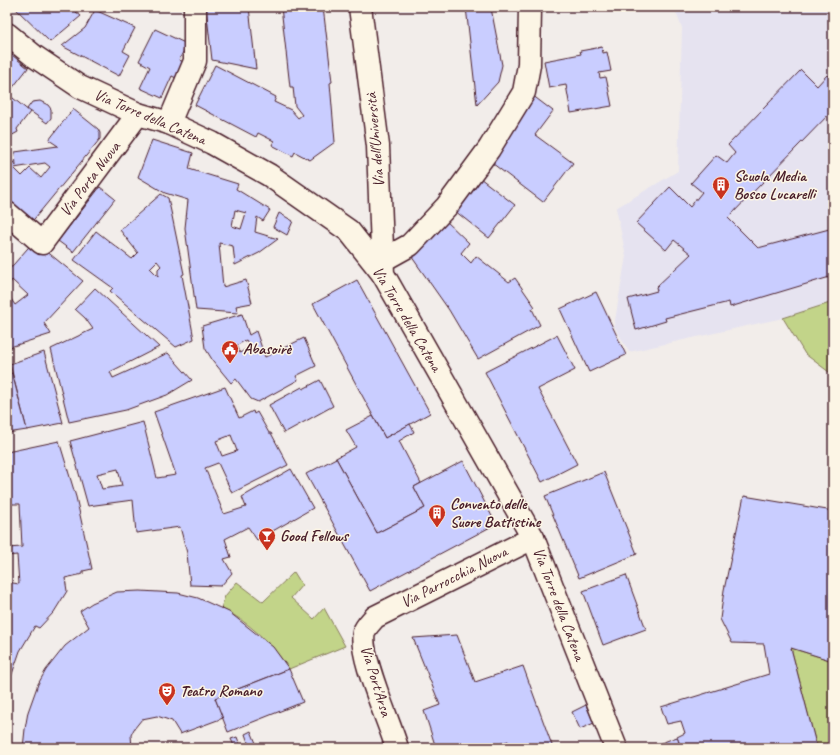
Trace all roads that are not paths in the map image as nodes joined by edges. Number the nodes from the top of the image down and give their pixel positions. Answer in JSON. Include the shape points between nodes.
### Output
{"nodes":[{"id":1,"x":195,"y":7,"type":"edge"},
{"id":2,"x":360,"y":7,"type":"edge"},
{"id":3,"x":530,"y":7,"type":"edge"},
{"id":4,"x":7,"y":34,"type":"edge"},
{"id":5,"x":138,"y":114,"type":"junction"},
{"id":6,"x":169,"y":123,"type":"junction"},
{"id":7,"x":7,"y":213,"type":"edge"},
{"id":8,"x":383,"y":267,"type":"junction"},
{"id":9,"x":533,"y":538,"type":"junction"},
{"id":10,"x":375,"y":617,"type":"joint"},
{"id":11,"x":397,"y":748,"type":"edge"},
{"id":12,"x":616,"y":748,"type":"edge"}],
"edges":[{"from":1,"to":6,"type":"street","via":[[195,61]]},
{"from":2,"to":8,"type":"street","name":"Via dell'Università","via":[[378,146]]},
{"from":3,"to":8,"type":"street","via":[[529,65],[524,92],[489,149],[447,206],[410,245]]},
{"from":4,"to":5,"type":"street","name":"Via Torre della Catena","via":[[80,87]]},
{"from":5,"to":6,"type":"street","name":"Via Torre della Catena"},
{"from":5,"to":7,"type":"street","name":"Via Porta Nuova","via":[[42,243]]},
{"from":6,"to":8,"type":"street","name":"Via Torre della Catena","via":[[269,174],[349,231]]},
{"from":8,"to":9,"type":"street","name":"Via Torre della Catena"},
{"from":9,"to":10,"type":"street","name":"Via Parrocchia Nuova"},
{"from":9,"to":12,"type":"street","name":"Via Torre della Catena"},
{"from":10,"to":11,"type":"street","name":"Via Port'Arsa","via":[[364,632],[364,647]]}]}
